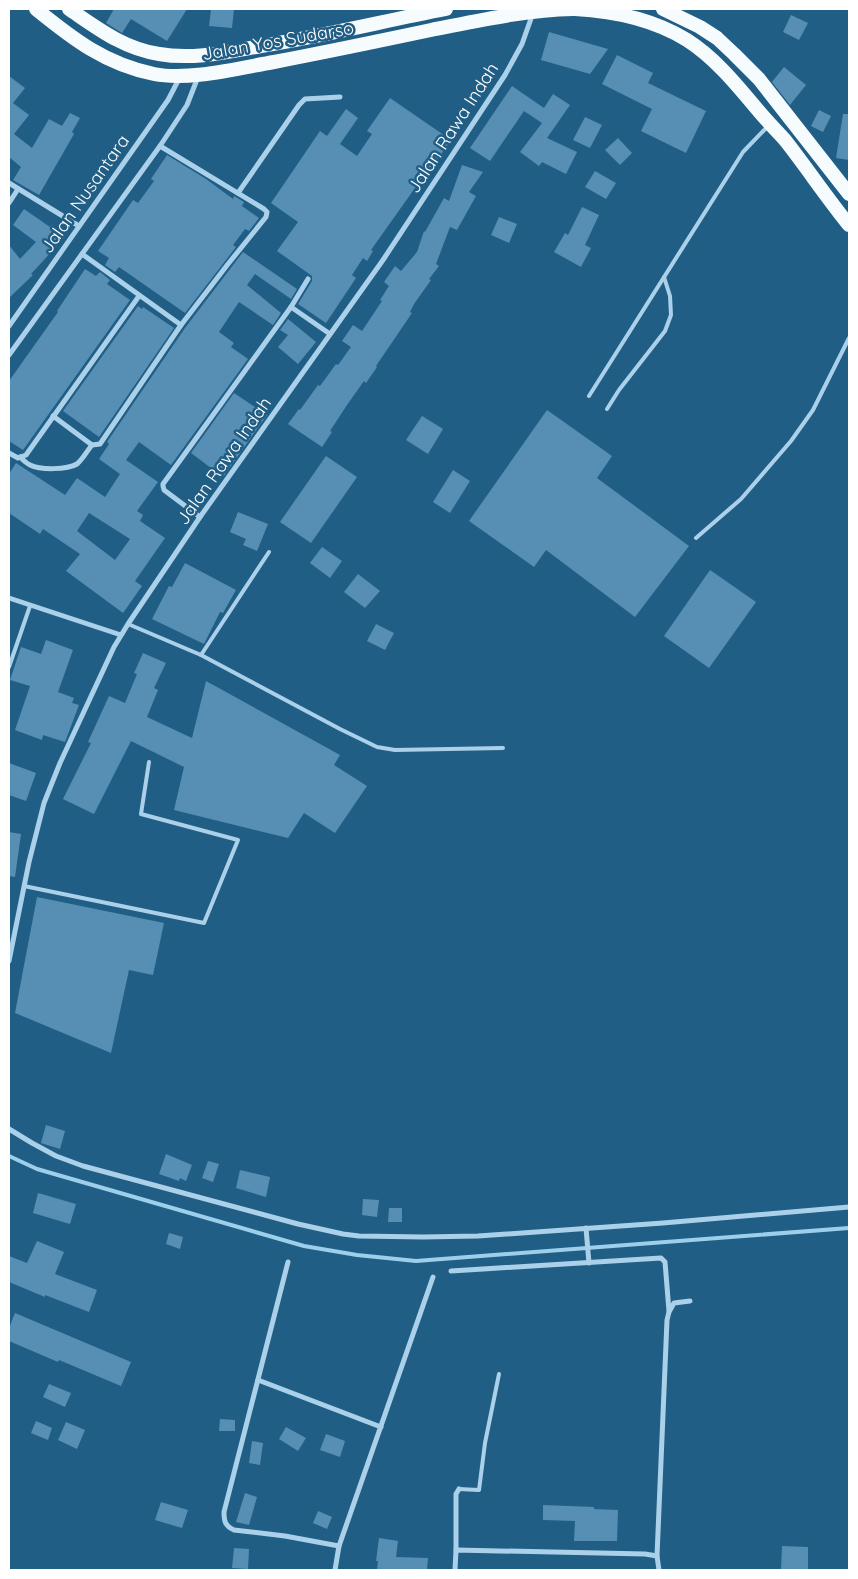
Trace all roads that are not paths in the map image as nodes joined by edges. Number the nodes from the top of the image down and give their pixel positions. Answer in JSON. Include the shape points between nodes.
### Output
{"nodes":[{"id":1,"x":36,"y":9,"type":"edge"},
{"id":2,"x":68,"y":9,"type":"edge"},
{"id":3,"x":446,"y":9,"type":"edge"},
{"id":4,"x":574,"y":9,"type":"edge"},
{"id":5,"x":663,"y":9,"type":"edge"},
{"id":6,"x":534,"y":11,"type":"junction"},
{"id":7,"x":199,"y":74,"type":"junction"},
{"id":8,"x":181,"y":76,"type":"junction"},
{"id":9,"x":340,"y":97,"type":"dead end"},
{"id":10,"x":770,"y":124,"type":"junction"},
{"id":11,"x":160,"y":146,"type":"junction"},
{"id":12,"x":9,"y":183,"type":"edge"},
{"id":13,"x":18,"y":189,"type":"junction"},
{"id":14,"x":238,"y":193,"type":"junction"},
{"id":15,"x":849,"y":194,"type":"edge"},
{"id":16,"x":9,"y":204,"type":"edge"},
{"id":17,"x":849,"y":225,"type":"edge"},
{"id":18,"x":79,"y":226,"type":"junction"},
{"id":19,"x":82,"y":254,"type":"junction"},
{"id":20,"x":664,"y":277,"type":"junction"},
{"id":21,"x":308,"y":279,"type":"dead end"},
{"id":22,"x":139,"y":296,"type":"junction"},
{"id":23,"x":291,"y":307,"type":"junction"},
{"id":24,"x":181,"y":325,"type":"junction"},
{"id":25,"x":9,"y":326,"type":"edge"},
{"id":26,"x":330,"y":334,"type":"junction"},
{"id":27,"x":849,"y":338,"type":"edge"},
{"id":28,"x":9,"y":355,"type":"edge"},
{"id":29,"x":589,"y":396,"type":"dead end"},
{"id":30,"x":607,"y":409,"type":"dead end"},
{"id":31,"x":53,"y":416,"type":"junction"},
{"id":32,"x":92,"y":445,"type":"junction"},
{"id":33,"x":9,"y":453,"type":"edge"},
{"id":34,"x":20,"y":457,"type":"junction"},
{"id":35,"x":200,"y":517,"type":"junction"},
{"id":36,"x":696,"y":538,"type":"dead end"},
{"id":37,"x":268,"y":552,"type":"dead end"},
{"id":38,"x":9,"y":598,"type":"edge"},
{"id":39,"x":30,"y":606,"type":"junction"},
{"id":40,"x":128,"y":624,"type":"junction"},
{"id":41,"x":121,"y":635,"type":"junction"},
{"id":42,"x":200,"y":655,"type":"junction"},
{"id":43,"x":9,"y":668,"type":"edge"},
{"id":44,"x":503,"y":748,"type":"dead end"},
{"id":45,"x":149,"y":762,"type":"dead end"},
{"id":46,"x":24,"y":886,"type":"junction"},
{"id":47,"x":9,"y":961,"type":"edge"},
{"id":48,"x":9,"y":1129,"type":"edge"},
{"id":49,"x":849,"y":1207,"type":"edge"},
{"id":50,"x":586,"y":1228,"type":"junction"},
{"id":51,"x":288,"y":1262,"type":"dead end"},
{"id":52,"x":589,"y":1263,"type":"junction"},
{"id":53,"x":451,"y":1271,"type":"dead end"},
{"id":54,"x":433,"y":1276,"type":"dead end"},
{"id":55,"x":690,"y":1301,"type":"dead end"},
{"id":56,"x":669,"y":1312,"type":"junction"},
{"id":57,"x":499,"y":1374,"type":"dead end"},
{"id":58,"x":258,"y":1380,"type":"junction"},
{"id":59,"x":381,"y":1427,"type":"junction"},
{"id":60,"x":459,"y":1488,"type":"joint"},
{"id":61,"x":338,"y":1546,"type":"junction"},
{"id":62,"x":456,"y":1550,"type":"junction"},
{"id":63,"x":657,"y":1556,"type":"junction"},
{"id":64,"x":335,"y":1570,"type":"edge"},
{"id":65,"x":455,"y":1570,"type":"edge"},
{"id":66,"x":659,"y":1570,"type":"edge"}],
"edges":[{"from":1,"to":8,"type":"highway","name":"Jalan Yos Sudarso","via":[[68,36],[97,54],[123,66],[154,74]]},
{"from":2,"to":3,"type":"highway","via":[[107,36],[129,46],[158,54],[185,56],[286,42]]},
{"from":4,"to":6,"type":"highway","name":"Jalan Yos Sudarso"},
{"from":4,"to":10,"type":"highway","name":"Jalan Yos Sudarso","via":[[603,10],[627,16],[658,25],[687,40],[728,74]]},
{"from":5,"to":15,"type":"highway","via":[[700,27],[734,54],[759,79]]},
{"from":6,"to":7,"type":"highway","name":"Jalan Yos Sudarso"},
{"from":6,"to":26,"type":"street","name":"Jalan Rawa Indah","via":[[522,44],[505,75]]},
{"from":7,"to":8,"type":"highway","name":"Jalan Yos Sudarso"},
{"from":7,"to":11,"type":"street","via":[[186,105]]},
{"from":8,"to":18,"type":"street","name":"Jalan Nusantara","via":[[168,100]]},
{"from":9,"to":14,"type":"street","via":[[305,99]]},
{"from":10,"to":17,"type":"highway","name":"Jalan Yos Sudarso"},
{"from":10,"to":20,"type":"lane","via":[[743,152]]},
{"from":11,"to":14,"type":"street"},
{"from":11,"to":19,"type":"street"},
{"from":12,"to":13,"type":"street"},
{"from":13,"to":16,"type":"street"},
{"from":13,"to":18,"type":"street"},
{"from":14,"to":24,"type":"street","via":[[264,209],[266,217]]},
{"from":18,"to":25,"type":"street","name":"Jalan Nusantara"},
{"from":19,"to":22,"type":"street"},
{"from":19,"to":28,"type":"street"},
{"from":20,"to":29,"type":"lane"},
{"from":20,"to":30,"type":"lane","via":[[671,315],[665,331]]},
{"from":21,"to":23,"type":"street"},
{"from":22,"to":24,"type":"street"},
{"from":22,"to":31,"type":"street"},
{"from":23,"to":26,"type":"street"},
{"from":23,"to":35,"type":"street","via":[[163,484],[164,490]]},
{"from":24,"to":32,"type":"street","via":[[102,442]]},
{"from":26,"to":35,"type":"street","name":"Jalan Rawa Indah"},
{"from":27,"to":36,"type":"lane","via":[[813,410],[791,441],[741,499]]},
{"from":31,"to":32,"type":"street"},
{"from":31,"to":34,"type":"street","via":[[26,455]]},
{"from":32,"to":34,"type":"street","via":[[76,465],[61,468],[32,466]]},
{"from":33,"to":34,"type":"street"},
{"from":35,"to":40,"type":"street","name":"Jalan Rawa Indah"},
{"from":37,"to":42,"type":"lane"},
{"from":38,"to":39,"type":"street"},
{"from":39,"to":41,"type":"street"},
{"from":39,"to":43,"type":"lane"},
{"from":40,"to":41,"type":"street","name":"Jalan Rawa Indah"},
{"from":40,"to":42,"type":"lane"},
{"from":41,"to":46,"type":"street","name":"Jalan Rawa Indah","via":[[55,773],[40,817]]},
{"from":42,"to":44,"type":"lane","via":[[377,746],[395,750]]},
{"from":45,"to":46,"type":"lane","via":[[140,814],[238,840],[204,923]]},
{"from":46,"to":47,"type":"street","name":"Jalan Rawa Indah"},
{"from":48,"to":50,"type":"street","via":[[32,1144],[78,1164],[343,1234],[446,1237]]},
{"from":49,"to":50,"type":"street"},
{"from":50,"to":52,"type":"street"},
{"from":51,"to":58,"type":"street"},
{"from":52,"to":53,"type":"street"},
{"from":52,"to":56,"type":"street","via":[[660,1258],[665,1262]]},
{"from":54,"to":59,"type":"street"},
{"from":55,"to":56,"type":"street","via":[[674,1303]]},
{"from":56,"to":63,"type":"street"},
{"from":57,"to":60,"type":"lane","via":[[479,1490]]},
{"from":58,"to":59,"type":"street"},
{"from":58,"to":61,"type":"street","via":[[224,1520],[234,1530]]},
{"from":59,"to":61,"type":"street"},
{"from":60,"to":62,"type":"street","via":[[456,1494]]},
{"from":61,"to":64,"type":"street"},
{"from":62,"to":63,"type":"street"},
{"from":62,"to":65,"type":"street"},
{"from":63,"to":66,"type":"street"}]}
